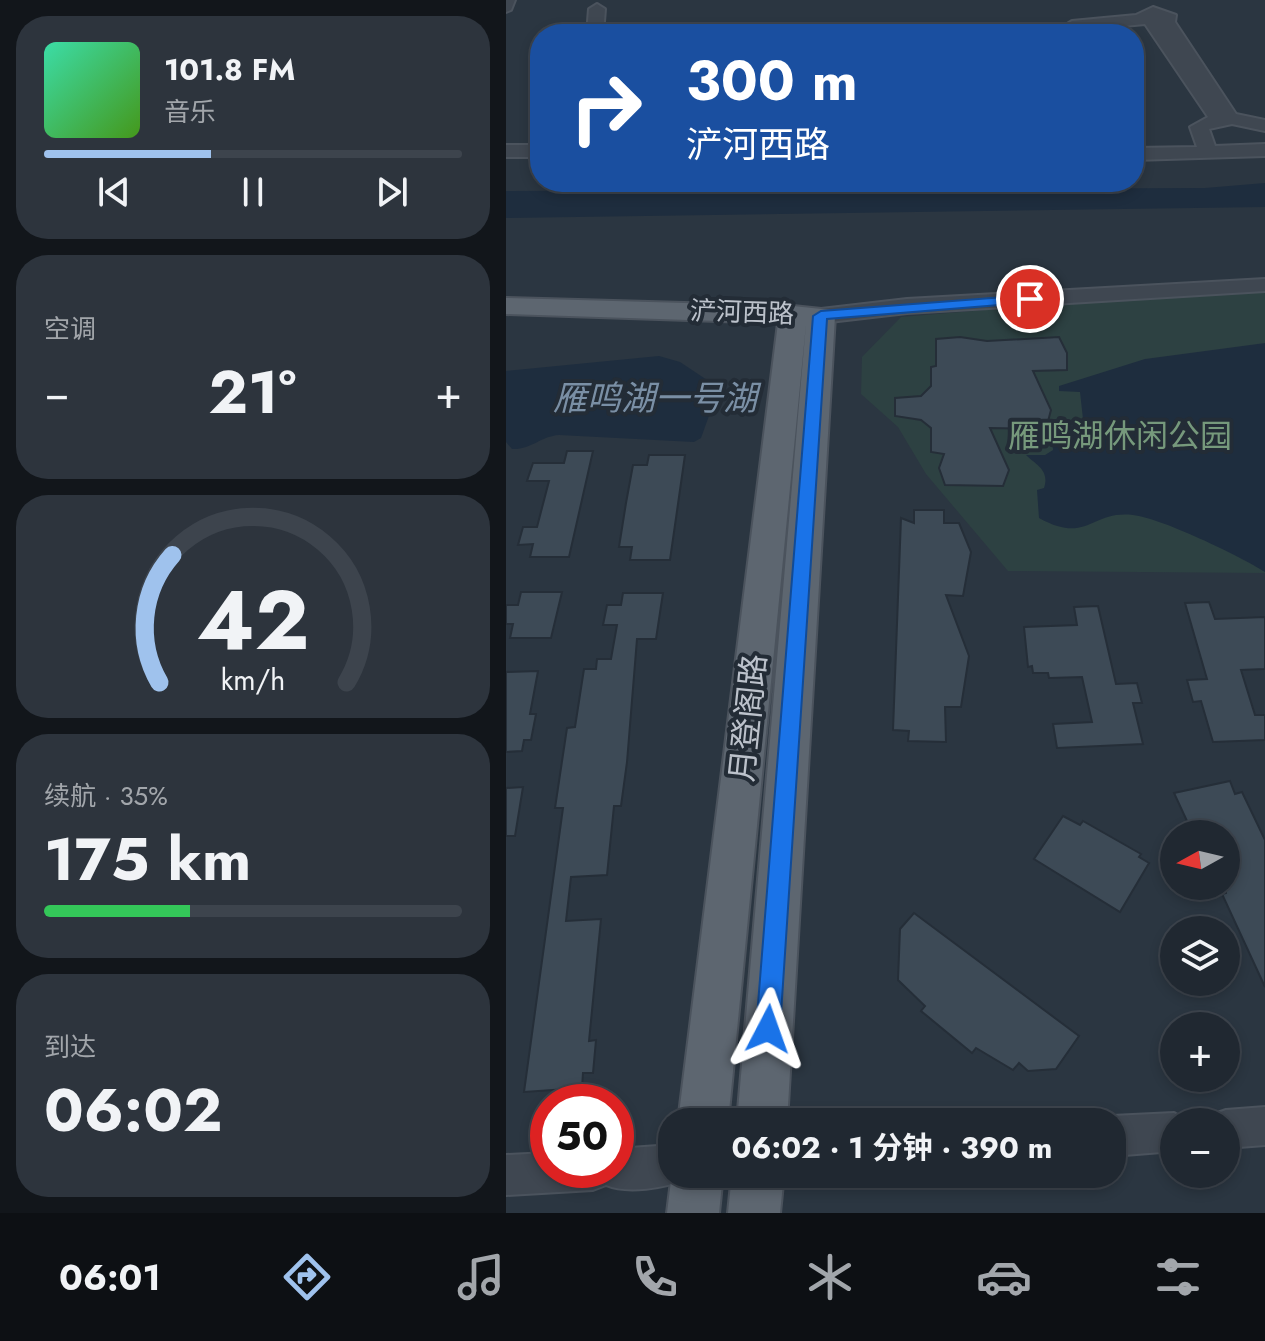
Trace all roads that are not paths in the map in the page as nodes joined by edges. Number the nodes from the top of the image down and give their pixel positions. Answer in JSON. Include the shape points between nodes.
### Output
{"nodes":[{"id":1,"x":507,"y":0,"type":"edge"},
{"id":2,"x":506,"y":7,"type":"edge"},
{"id":3,"x":597,"y":9,"type":"dead end"},
{"id":4,"x":596,"y":24,"type":"edge"},
{"id":5,"x":1094,"y":24,"type":"edge"},
{"id":6,"x":1225,"y":119,"type":"junction"},
{"id":7,"x":1265,"y":126,"type":"edge"},
{"id":8,"x":1265,"y":150,"type":"edge"},
{"id":9,"x":506,"y":151,"type":"edge"},
{"id":10,"x":530,"y":151,"type":"edge"},
{"id":11,"x":1208,"y":152,"type":"junction"},
{"id":12,"x":1144,"y":154,"type":"edge"},
{"id":13,"x":1265,"y":285,"type":"edge"},
{"id":14,"x":506,"y":306,"type":"edge"},
{"id":15,"x":807,"y":315,"type":"junction"},
{"id":16,"x":705,"y":1108,"type":"edge"},
{"id":17,"x":763,"y":1108,"type":"edge"},
{"id":18,"x":1265,"y":1126,"type":"edge"},
{"id":19,"x":1240,"y":1128,"type":"edge"},
{"id":20,"x":1160,"y":1133,"type":"edge"},
{"id":21,"x":1126,"y":1135,"type":"edge"},
{"id":22,"x":658,"y":1166,"type":"edge"},
{"id":23,"x":634,"y":1168,"type":"edge"},
{"id":24,"x":530,"y":1174,"type":"edge"},
{"id":25,"x":506,"y":1175,"type":"edge"},
{"id":26,"x":696,"y":1188,"type":"edge"},
{"id":27,"x":757,"y":1188,"type":"edge"},
{"id":28,"x":693,"y":1213,"type":"edge"},
{"id":29,"x":754,"y":1213,"type":"edge"}],
"edges":[{"from":1,"to":2,"type":"street"},
{"from":3,"to":4,"type":"street"},
{"from":5,"to":6,"type":"street","via":[[1148,19],[1143,16],[1148,12],[1170,18],[1167,22]]},
{"from":6,"to":7,"type":"street"},
{"from":6,"to":11,"type":"street","via":[[1199,127]]},
{"from":8,"to":11,"type":"street"},
{"from":9,"to":10,"type":"street"},
{"from":11,"to":12,"type":"street"},
{"from":13,"to":15,"type":"street","name":"浐河西路"},
{"from":14,"to":15,"type":"main road","name":"浐河西路"},
{"from":15,"to":16,"type":"main road","name":"月登阁路"},
{"from":15,"to":17,"type":"main road","name":"月登阁路"},
{"from":18,"to":19,"type":"street"},
{"from":20,"to":21,"type":"street"},
{"from":22,"to":23,"type":"street"},
{"from":24,"to":25,"type":"street"},
{"from":26,"to":28,"type":"main road"},
{"from":27,"to":29,"type":"main road"}]}
